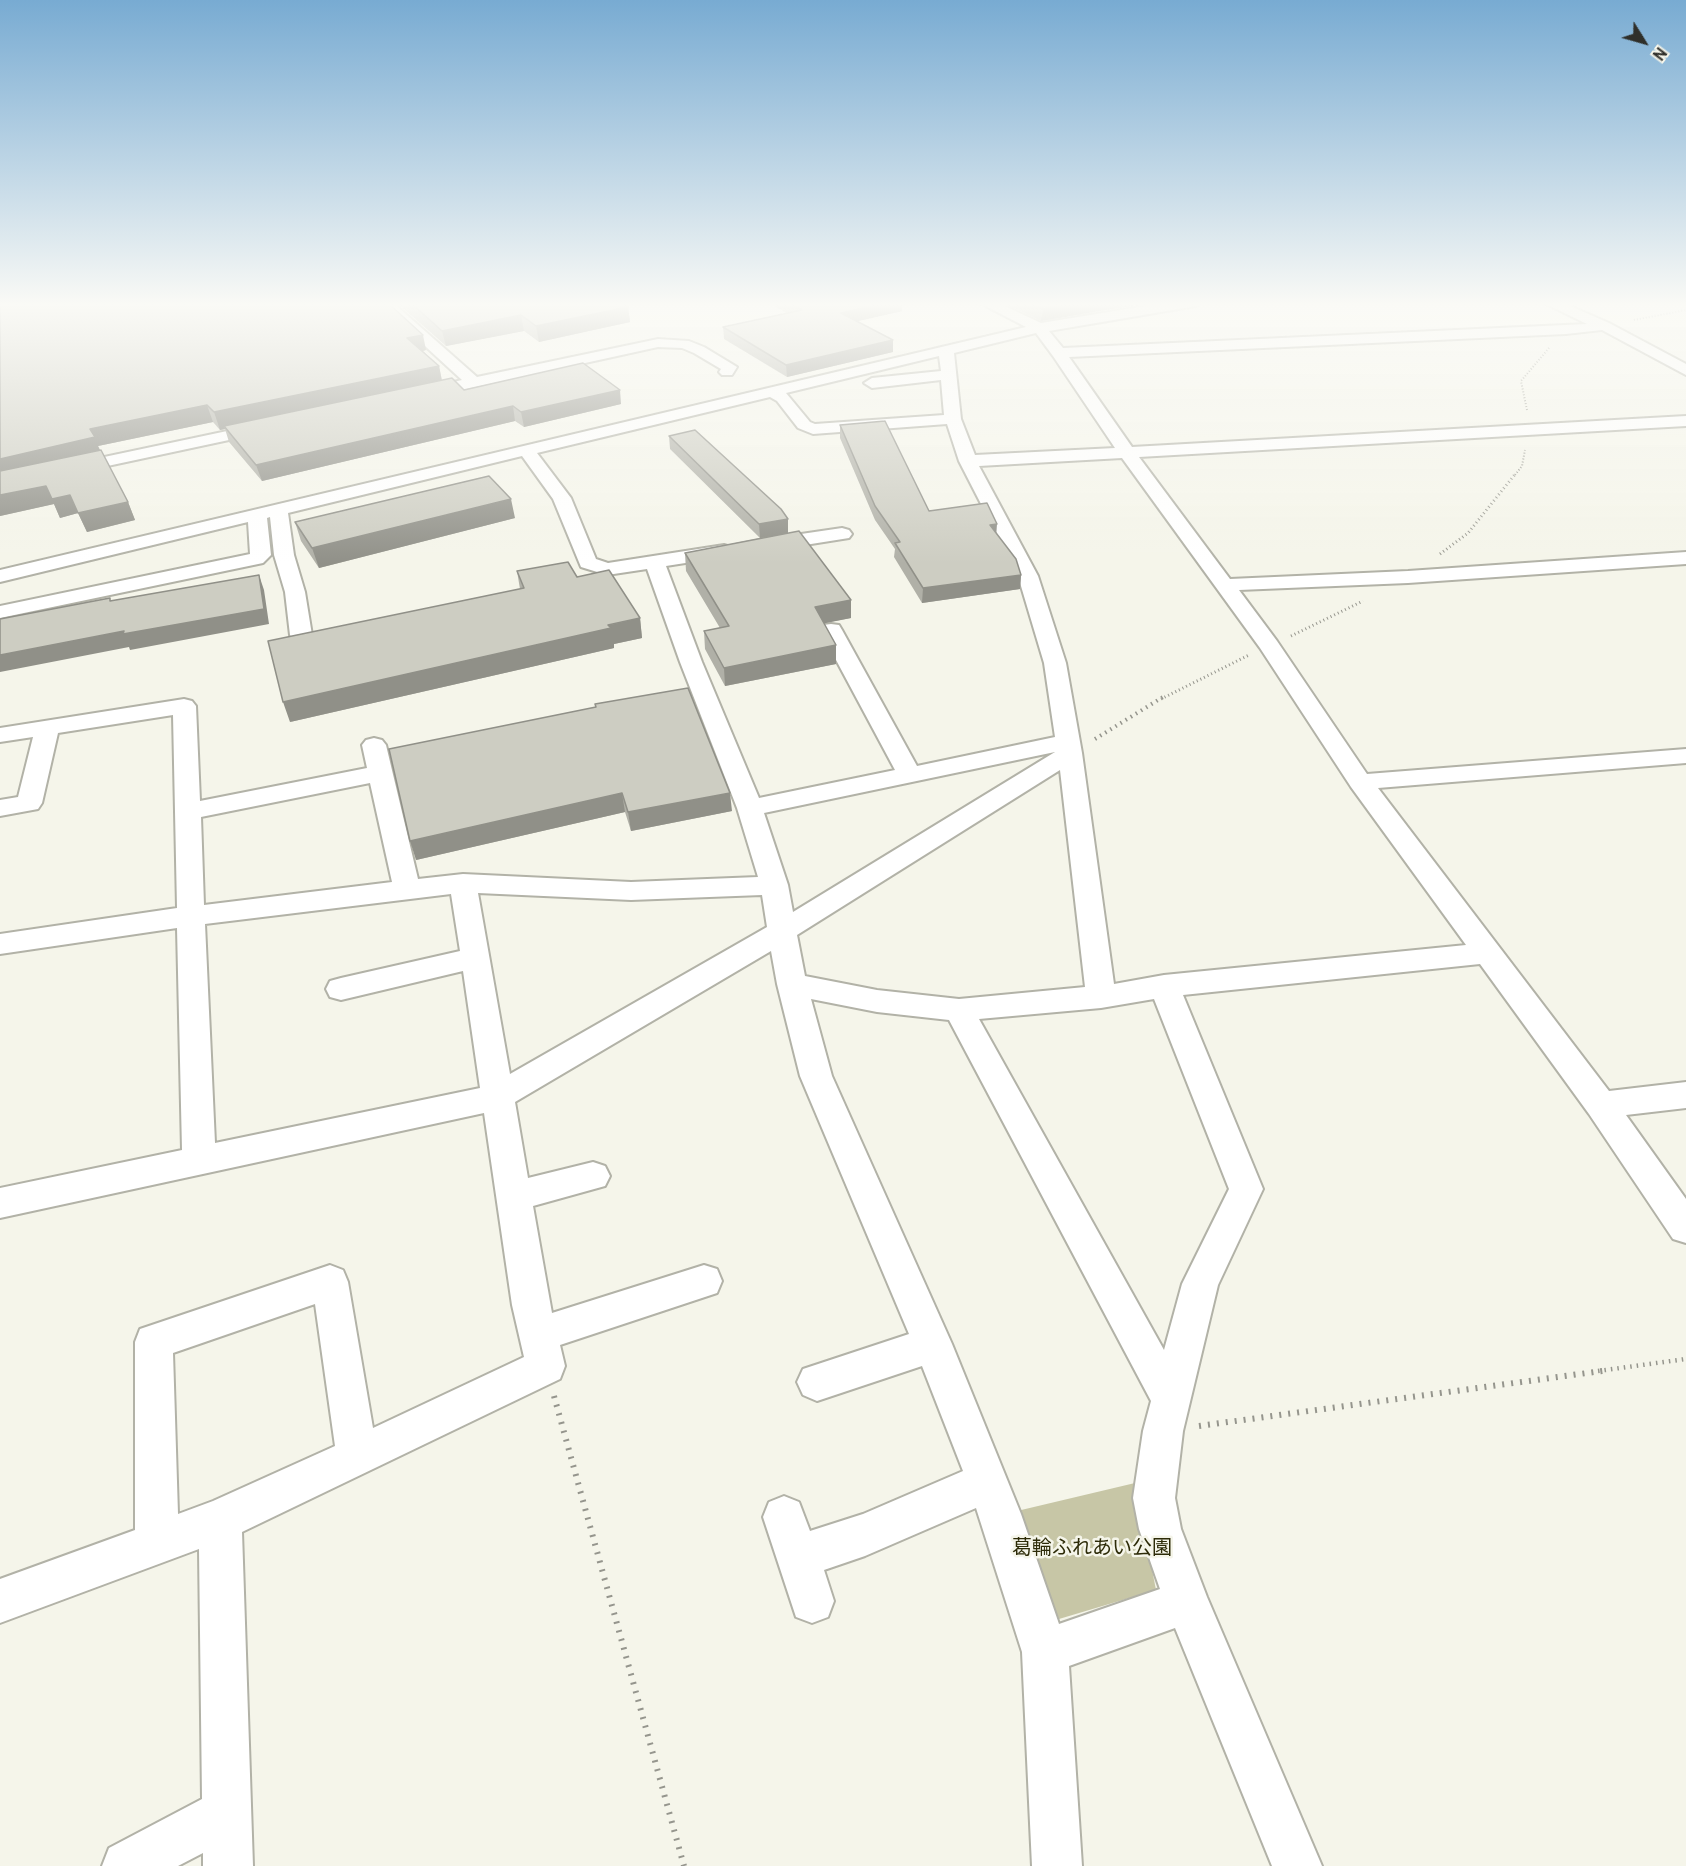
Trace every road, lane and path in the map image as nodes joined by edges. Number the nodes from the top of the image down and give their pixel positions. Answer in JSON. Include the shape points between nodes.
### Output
{"nodes":[{"id":1,"x":446,"y":389,"type":"edge"},
{"id":2,"x":761,"y":389,"type":"edge"},
{"id":3,"x":779,"y":389,"type":"edge"},
{"id":4,"x":798,"y":389,"type":"edge"},
{"id":5,"x":950,"y":389,"type":"edge"},
{"id":6,"x":1084,"y":389,"type":"edge"},
{"id":7,"x":767,"y":392,"type":"junction"},
{"id":8,"x":404,"y":398,"type":"edge"},
{"id":9,"x":953,"y":419,"type":"junction"},
{"id":10,"x":1686,"y":421,"type":"edge"},
{"id":11,"x":277,"y":425,"type":"edge"},
{"id":12,"x":526,"y":450,"type":"junction"},
{"id":13,"x":1126,"y":451,"type":"junction"},
{"id":14,"x":968,"y":461,"type":"junction"},
{"id":15,"x":0,"y":484,"type":"edge"},
{"id":16,"x":278,"y":510,"type":"junction"},
{"id":17,"x":257,"y":514,"type":"junction"},
{"id":18,"x":842,"y":534,"type":"dead end"},
{"id":19,"x":1686,"y":558,"type":"edge"},
{"id":20,"x":654,"y":561,"type":"junction"},
{"id":21,"x":0,"y":576,"type":"edge"},
{"id":22,"x":1223,"y":585,"type":"junction"},
{"id":23,"x":0,"y":612,"type":"edge"},
{"id":24,"x":831,"y":630,"type":"edge"},
{"id":25,"x":301,"y":635,"type":"edge"},
{"id":26,"x":47,"y":728,"type":"junction"},
{"id":27,"x":0,"y":735,"type":"edge"},
{"id":28,"x":374,"y":746,"type":"dead end"},
{"id":29,"x":1069,"y":748,"type":"junction"},
{"id":30,"x":1686,"y":756,"type":"edge"},
{"id":31,"x":380,"y":773,"type":"junction"},
{"id":32,"x":909,"y":774,"type":"junction"},
{"id":33,"x":1360,"y":782,"type":"junction"},
{"id":34,"x":0,"y":808,"type":"edge"},
{"id":35,"x":750,"y":808,"type":"junction"},
{"id":36,"x":187,"y":812,"type":"junction"},
{"id":37,"x":463,"y":883,"type":"junction"},
{"id":38,"x":774,"y":885,"type":"junction"},
{"id":39,"x":407,"y":890,"type":"junction"},
{"id":40,"x":190,"y":916,"type":"junction"},
{"id":41,"x":781,"y":932,"type":"junction"},
{"id":42,"x":0,"y":944,"type":"edge"},
{"id":43,"x":1488,"y":953,"type":"junction"},
{"id":44,"x":475,"y":958,"type":"junction"},
{"id":45,"x":792,"y":984,"type":"junction"},
{"id":46,"x":1164,"y":986,"type":"junction"},
{"id":47,"x":341,"y":989,"type":"dead end"},
{"id":48,"x":1101,"y":997,"type":"junction"},
{"id":49,"x":959,"y":1010,"type":"junction"},
{"id":50,"x":1686,"y":1095,"type":"edge"},
{"id":51,"x":497,"y":1097,"type":"junction"},
{"id":52,"x":1601,"y":1105,"type":"junction"},
{"id":53,"x":199,"y":1160,"type":"junction"},
{"id":54,"x":592,"y":1176,"type":"dead end"},
{"id":55,"x":514,"y":1196,"type":"junction"},
{"id":56,"x":0,"y":1203,"type":"edge"},
{"id":57,"x":0,"y":1209,"type":"edge"},
{"id":58,"x":1686,"y":1228,"type":"edge"},
{"id":59,"x":704,"y":1281,"type":"dead end"},
{"id":60,"x":933,"y":1344,"type":"junction"},
{"id":61,"x":542,"y":1351,"type":"junction"},
{"id":62,"x":1686,"y":1359,"type":"edge"},
{"id":63,"x":817,"y":1382,"type":"dead end"},
{"id":64,"x":1167,"y":1415,"type":"junction"},
{"id":65,"x":357,"y":1457,"type":"junction"},
{"id":66,"x":987,"y":1482,"type":"junction"},
{"id":67,"x":784,"y":1517,"type":"dead end"},
{"id":68,"x":220,"y":1520,"type":"junction"},
{"id":69,"x":157,"y":1544,"type":"junction"},
{"id":70,"x":798,"y":1557,"type":"junction"},
{"id":71,"x":0,"y":1601,"type":"edge"},
{"id":72,"x":812,"y":1601,"type":"dead end"},
{"id":73,"x":1187,"y":1602,"type":"junction"},
{"id":74,"x":1045,"y":1652,"type":"junction"},
{"id":75,"x":225,"y":1814,"type":"junction"},
{"id":76,"x":127,"y":1866,"type":"edge"},
{"id":77,"x":228,"y":1866,"type":"edge"},
{"id":78,"x":684,"y":1866,"type":"edge"},
{"id":79,"x":1057,"y":1866,"type":"edge"},
{"id":80,"x":1297,"y":1866,"type":"edge"}],
"edges":[{"from":1,"to":8,"type":"street"},
{"from":2,"to":7,"type":"street"},
{"from":3,"to":7,"type":"street"},
{"from":4,"to":7,"type":"street"},
{"from":5,"to":9,"type":"street"},
{"from":6,"to":13,"type":"street"},
{"from":7,"to":9,"type":"street","via":[[783,398],[804,425],[813,429]]},
{"from":7,"to":12,"type":"street"},
{"from":9,"to":14,"type":"street"},
{"from":10,"to":13,"type":"street"},
{"from":11,"to":15,"type":"street"},
{"from":12,"to":16,"type":"street"},
{"from":12,"to":20,"type":"street","via":[[562,498],[588,563],[607,569]]},
{"from":13,"to":14,"type":"street"},
{"from":13,"to":22,"type":"street"},
{"from":14,"to":29,"type":"street","via":[[1028,576],[1055,663]]},
{"from":16,"to":17,"type":"street"},
{"from":16,"to":25,"type":"street"},
{"from":17,"to":21,"type":"street"},
{"from":17,"to":23,"type":"street","via":[[261,555],[255,559]]},
{"from":18,"to":20,"type":"street"},
{"from":19,"to":22,"type":"street"},
{"from":20,"to":35,"type":"street"},
{"from":22,"to":33,"type":"street","via":[[1269,645]]},
{"from":24,"to":32,"type":"street"},
{"from":26,"to":27,"type":"street"},
{"from":26,"to":34,"type":"street","via":[[27,809]]},
{"from":26,"to":36,"type":"street","via":[[184,706]]},
{"from":28,"to":31,"type":"street"},
{"from":29,"to":32,"type":"street"},
{"from":29,"to":41,"type":"street"},
{"from":29,"to":48,"type":"street"},
{"from":30,"to":33,"type":"street"},
{"from":31,"to":36,"type":"street"},
{"from":31,"to":39,"type":"street"},
{"from":32,"to":35,"type":"street"},
{"from":33,"to":43,"type":"street"},
{"from":35,"to":38,"type":"street"},
{"from":36,"to":40,"type":"street"},
{"from":37,"to":38,"type":"street","via":[[632,891]]},
{"from":37,"to":39,"type":"street"},
{"from":37,"to":44,"type":"street"},
{"from":38,"to":41,"type":"street"},
{"from":39,"to":40,"type":"street"},
{"from":40,"to":42,"type":"street"},
{"from":40,"to":53,"type":"street"},
{"from":41,"to":45,"type":"street"},
{"from":41,"to":51,"type":"street"},
{"from":43,"to":46,"type":"street"},
{"from":43,"to":52,"type":"street"},
{"from":44,"to":47,"type":"street"},
{"from":44,"to":51,"type":"street"},
{"from":45,"to":49,"type":"street","via":[[877,1001]]},
{"from":45,"to":60,"type":"street","via":[[816,1076]]},
{"from":46,"to":48,"type":"street"},
{"from":46,"to":64,"type":"street","via":[[1246,1189],[1200,1284]]},
{"from":48,"to":49,"type":"street"},
{"from":49,"to":64,"type":"street"},
{"from":50,"to":52,"type":"street"},
{"from":51,"to":53,"type":"street"},
{"from":51,"to":55,"type":"street"},
{"from":52,"to":58,"type":"street"},
{"from":53,"to":56,"type":"street"},
{"from":54,"to":55,"type":"street"},
{"from":55,"to":61,"type":"street"},
{"from":56,"to":57,"type":"street"},
{"from":59,"to":61,"type":"street","via":[[592,1316]]},
{"from":60,"to":63,"type":"street"},
{"from":60,"to":66,"type":"street"},
{"from":61,"to":65,"type":"street"},
{"from":61,"to":78,"type":"path"},
{"from":62,"to":64,"type":"path"},
{"from":64,"to":73,"type":"street","via":[[1154,1498],[1160,1529]]},
{"from":65,"to":68,"type":"street"},
{"from":65,"to":69,"type":"street","via":[[330,1282],[154,1342]]},
{"from":66,"to":70,"type":"street","via":[[865,1535]]},
{"from":66,"to":74,"type":"street"},
{"from":67,"to":70,"type":"street"},
{"from":68,"to":69,"type":"street"},
{"from":68,"to":75,"type":"street"},
{"from":69,"to":71,"type":"street"},
{"from":70,"to":72,"type":"street"},
{"from":73,"to":74,"type":"street"},
{"from":73,"to":80,"type":"street"},
{"from":74,"to":79,"type":"street"},
{"from":75,"to":76,"type":"street"},
{"from":75,"to":77,"type":"street"}]}
